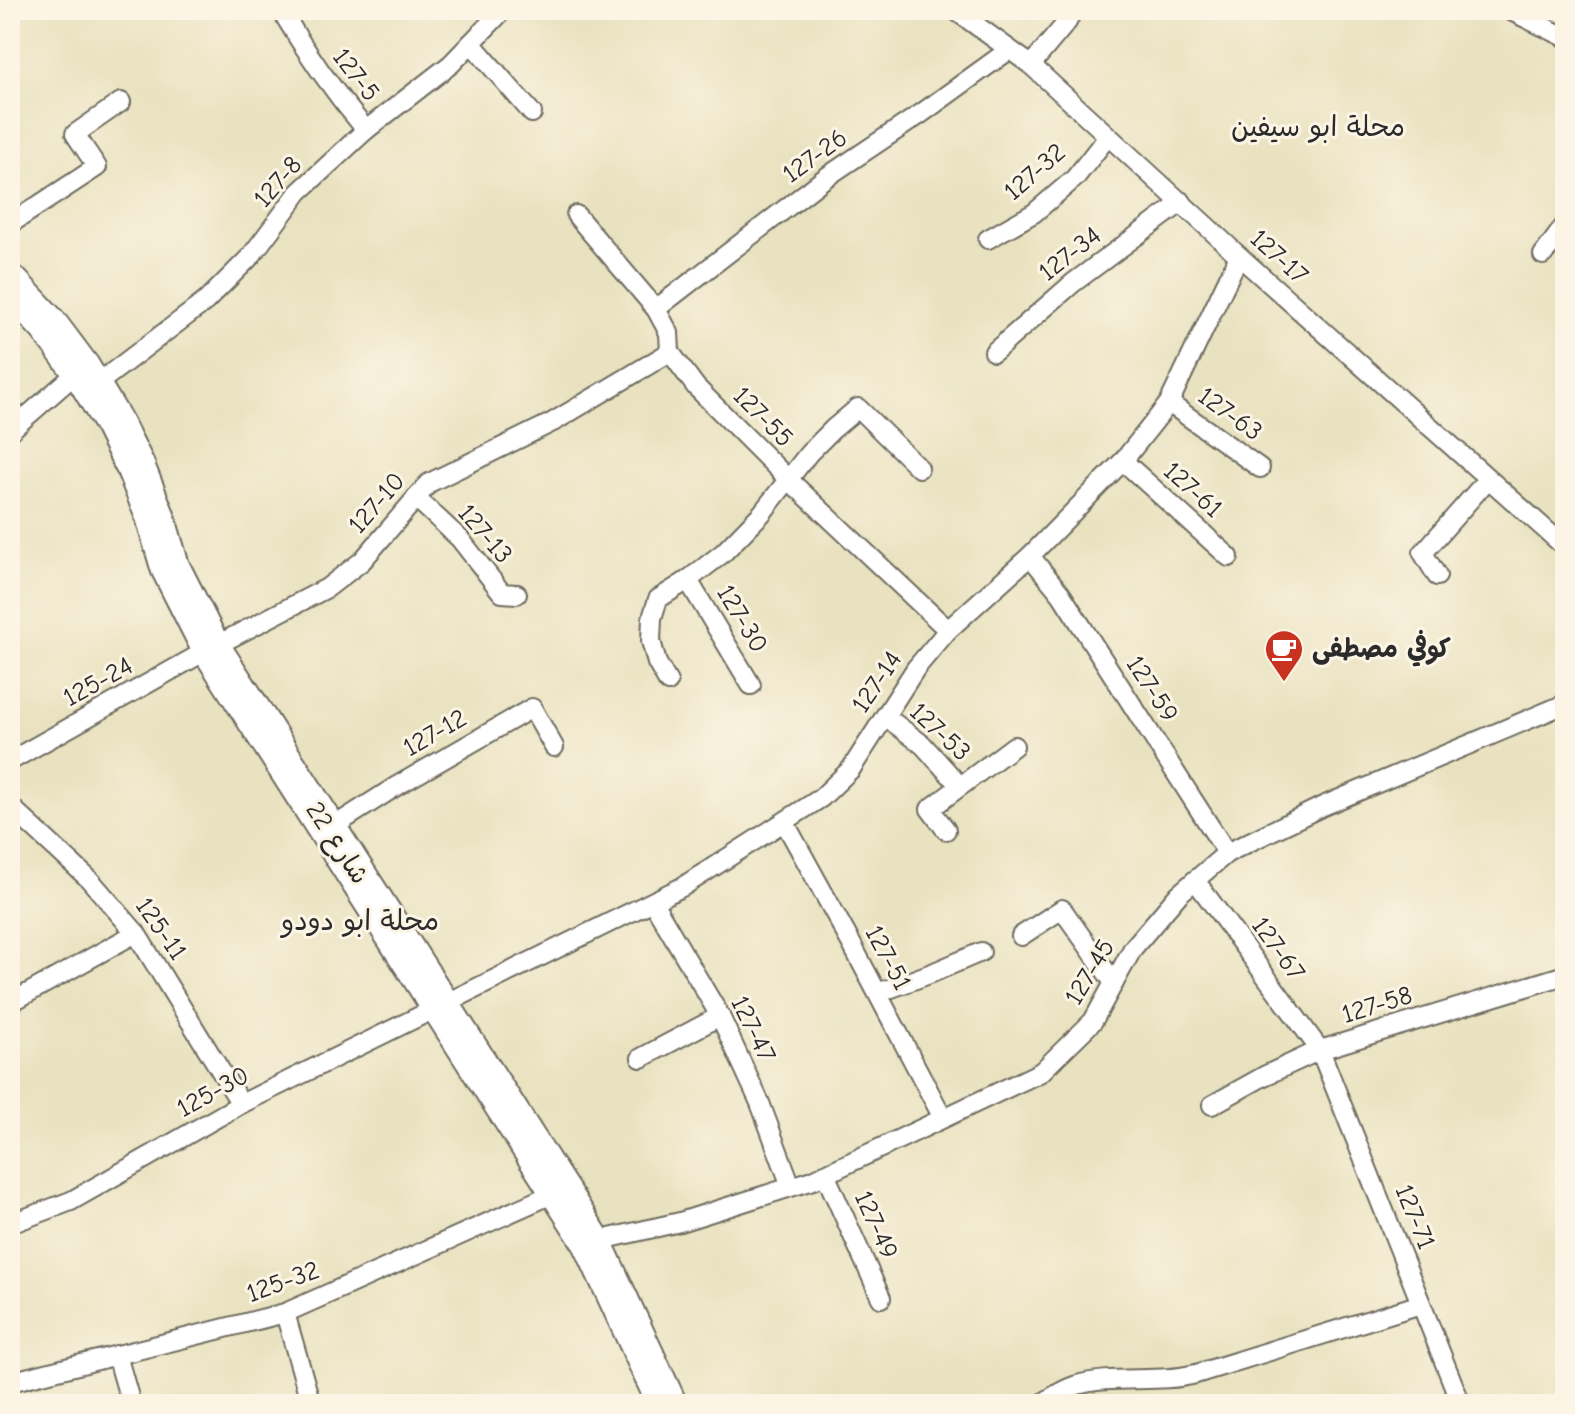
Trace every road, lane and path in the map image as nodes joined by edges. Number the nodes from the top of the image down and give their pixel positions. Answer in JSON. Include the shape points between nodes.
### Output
{"nodes":[{"id":1,"x":281,"y":10,"type":"edge"},
{"id":2,"x":503,"y":10,"type":"edge"},
{"id":3,"x":955,"y":10,"type":"edge"},
{"id":4,"x":1073,"y":10,"type":"edge"},
{"id":5,"x":1509,"y":10,"type":"edge"},
{"id":6,"x":1565,"y":37,"type":"edge"},
{"id":7,"x":471,"y":43,"type":"junction"},
{"id":8,"x":1009,"y":50,"type":"junction"},
{"id":9,"x":1031,"y":65,"type":"junction"},
{"id":10,"x":121,"y":102,"type":"dead end"},
{"id":11,"x":532,"y":113,"type":"dead end"},
{"id":12,"x":366,"y":130,"type":"junction"},
{"id":13,"x":1108,"y":136,"type":"junction"},
{"id":14,"x":1182,"y":202,"type":"junction"},
{"id":15,"x":576,"y":215,"type":"dead end"},
{"id":16,"x":10,"y":224,"type":"edge"},
{"id":17,"x":1565,"y":225,"type":"edge"},
{"id":18,"x":988,"y":239,"type":"dead end"},
{"id":19,"x":1543,"y":255,"type":"dead end"},
{"id":20,"x":1239,"y":256,"type":"junction"},
{"id":21,"x":10,"y":284,"type":"edge"},
{"id":22,"x":656,"y":309,"type":"junction"},
{"id":23,"x":670,"y":352,"type":"junction"},
{"id":24,"x":994,"y":352,"type":"dead end"},
{"id":25,"x":87,"y":378,"type":"junction"},
{"id":26,"x":1169,"y":403,"type":"junction"},
{"id":27,"x":10,"y":431,"type":"edge"},
{"id":28,"x":1123,"y":461,"type":"junction"},
{"id":29,"x":919,"y":468,"type":"dead end"},
{"id":30,"x":1260,"y":468,"type":"dead end"},
{"id":31,"x":788,"y":479,"type":"junction"},
{"id":32,"x":1488,"y":479,"type":"junction"},
{"id":33,"x":416,"y":498,"type":"junction"},
{"id":34,"x":1565,"y":547,"type":"edge"},
{"id":35,"x":1030,"y":556,"type":"junction"},
{"id":36,"x":1229,"y":557,"type":"dead end"},
{"id":37,"x":1437,"y":576,"type":"dead end"},
{"id":38,"x":688,"y":580,"type":"junction"},
{"id":39,"x":517,"y":594,"type":"dead end"},
{"id":40,"x":948,"y":630,"type":"junction"},
{"id":41,"x":211,"y":648,"type":"junction"},
{"id":42,"x":668,"y":682,"type":"dead end"},
{"id":43,"x":751,"y":685,"type":"dead end"},
{"id":44,"x":1565,"y":704,"type":"edge"},
{"id":45,"x":885,"y":716,"type":"junction"},
{"id":46,"x":1014,"y":746,"type":"dead end"},
{"id":47,"x":554,"y":747,"type":"dead end"},
{"id":48,"x":10,"y":761,"type":"edge"},
{"id":49,"x":960,"y":786,"type":"junction"},
{"id":50,"x":10,"y":806,"type":"edge"},
{"id":51,"x":785,"y":823,"type":"junction"},
{"id":52,"x":328,"y":830,"type":"junction"},
{"id":53,"x":946,"y":830,"type":"dead end"},
{"id":54,"x":1227,"y":853,"type":"junction"},
{"id":55,"x":1195,"y":880,"type":"junction"},
{"id":56,"x":653,"y":902,"type":"junction"},
{"id":57,"x":136,"y":933,"type":"junction"},
{"id":58,"x":1021,"y":936,"type":"dead end"},
{"id":59,"x":981,"y":952,"type":"dead end"},
{"id":60,"x":1565,"y":975,"type":"edge"},
{"id":61,"x":1114,"y":983,"type":"junction"},
{"id":62,"x":878,"y":993,"type":"junction"},
{"id":63,"x":10,"y":1003,"type":"edge"},
{"id":64,"x":441,"y":1007,"type":"junction"},
{"id":65,"x":720,"y":1016,"type":"junction"},
{"id":66,"x":1320,"y":1050,"type":"junction"},
{"id":67,"x":641,"y":1058,"type":"dead end"},
{"id":68,"x":241,"y":1104,"type":"junction"},
{"id":69,"x":1212,"y":1105,"type":"dead end"},
{"id":70,"x":943,"y":1118,"type":"junction"},
{"id":71,"x":825,"y":1174,"type":"junction"},
{"id":72,"x":791,"y":1186,"type":"junction"},
{"id":73,"x":559,"y":1191,"type":"junction"},
{"id":74,"x":10,"y":1224,"type":"edge"},
{"id":75,"x":592,"y":1242,"type":"junction"},
{"id":76,"x":881,"y":1298,"type":"dead end"},
{"id":77,"x":1421,"y":1304,"type":"junction"},
{"id":78,"x":285,"y":1313,"type":"junction"},
{"id":79,"x":117,"y":1355,"type":"junction"},
{"id":80,"x":10,"y":1382,"type":"edge"},
{"id":81,"x":1046,"y":1401,"type":"dead end"},
{"id":82,"x":131,"y":1404,"type":"edge"},
{"id":83,"x":311,"y":1404,"type":"edge"},
{"id":84,"x":667,"y":1404,"type":"edge"},
{"id":85,"x":1461,"y":1404,"type":"edge"}],
"edges":[{"from":1,"to":12,"type":"lane","name":"127-5","via":[[302,47]]},
{"from":2,"to":7,"type":"lane","name":"127-8"},
{"from":3,"to":8,"type":"lane","name":"127-17"},
{"from":4,"to":9,"type":"lane"},
{"from":5,"to":6,"type":"lane"},
{"from":7,"to":11,"type":"lane"},
{"from":7,"to":12,"type":"lane","name":"127-8"},
{"from":8,"to":9,"type":"lane","name":"127-17"},
{"from":8,"to":22,"type":"lane","name":"127-26","via":[[825,178]]},
{"from":9,"to":13,"type":"lane","name":"127-17"},
{"from":10,"to":16,"type":"lane","via":[[75,134],[97,167]]},
{"from":12,"to":25,"type":"lane","name":"127-8","via":[[299,192],[251,256],[206,301]]},
{"from":13,"to":14,"type":"lane","name":"127-17"},
{"from":13,"to":18,"type":"lane","name":"127-32","via":[[1065,187],[1034,213]]},
{"from":14,"to":20,"type":"lane","name":"127-17"},
{"from":14,"to":24,"type":"lane","name":"127-34","via":[[1073,283]]},
{"from":15,"to":22,"type":"lane","name":"127-55"},
{"from":17,"to":19,"type":"lane"},
{"from":20,"to":26,"type":"lane","name":"127-14"},
{"from":20,"to":32,"type":"lane","name":"127-17"},
{"from":21,"to":25,"type":"street","name":"شارع 22"},
{"from":22,"to":23,"type":"lane","name":"127-55","via":[[669,333]]},
{"from":23,"to":31,"type":"lane","name":"127-55","via":[[696,387]]},
{"from":23,"to":33,"type":"lane","name":"127-10","via":[[553,422],[429,483]]},
{"from":25,"to":27,"type":"lane","name":"127-8"},
{"from":25,"to":41,"type":"street","name":"شارع 22","via":[[135,466],[170,567]]},
{"from":26,"to":28,"type":"lane","name":"127-14"},
{"from":26,"to":30,"type":"lane","name":"127-63"},
{"from":28,"to":35,"type":"lane","name":"127-14"},
{"from":28,"to":36,"type":"lane","name":"127-61"},
{"from":29,"to":31,"type":"lane","via":[[858,408]]},
{"from":31,"to":38,"type":"lane","via":[[723,553]]},
{"from":31,"to":40,"type":"lane","name":"127-55"},
{"from":32,"to":34,"type":"lane","name":"127-17"},
{"from":32,"to":37,"type":"lane","via":[[1423,553]]},
{"from":33,"to":39,"type":"lane","name":"127-13","via":[[460,539],[502,593]]},
{"from":33,"to":41,"type":"lane","name":"127-10","via":[[362,561],[327,588]]},
{"from":35,"to":40,"type":"lane","name":"127-14"},
{"from":35,"to":54,"type":"lane","name":"127-59","via":[[1061,594]]},
{"from":38,"to":42,"type":"lane","via":[[658,599],[652,618],[651,641]]},
{"from":38,"to":43,"type":"lane","name":"127-30"},
{"from":40,"to":45,"type":"lane","name":"127-14"},
{"from":41,"to":48,"type":"lane","name":"125-24"},
{"from":41,"to":52,"type":"street","name":"شارع 22"},
{"from":44,"to":54,"type":"lane","name":"127-45","via":[[1323,806]]},
{"from":45,"to":49,"type":"lane","name":"127-53","via":[[923,745]]},
{"from":45,"to":51,"type":"lane","name":"127-14","via":[[851,769]]},
{"from":46,"to":49,"type":"lane"},
{"from":47,"to":52,"type":"lane","name":"127-12","via":[[532,708]]},
{"from":49,"to":53,"type":"lane","via":[[930,809]]},
{"from":50,"to":57,"type":"lane","name":"125-11","via":[[90,880]]},
{"from":51,"to":56,"type":"lane","name":"127-14"},
{"from":51,"to":62,"type":"lane","name":"127-51"},
{"from":52,"to":64,"type":"street","name":"شارع 22"},
{"from":54,"to":55,"type":"lane","name":"127-45"},
{"from":55,"to":61,"type":"lane","name":"127-45","via":[[1133,948]]},
{"from":55,"to":66,"type":"lane","name":"127-67"},
{"from":56,"to":64,"type":"lane","name":"127-14"},
{"from":56,"to":65,"type":"lane","name":"127-47"},
{"from":57,"to":63,"type":"lane"},
{"from":57,"to":68,"type":"lane","name":"125-11"},
{"from":58,"to":61,"type":"lane","via":[[1062,909]]},
{"from":59,"to":62,"type":"lane"},
{"from":60,"to":66,"type":"lane","name":"127-58"},
{"from":61,"to":70,"type":"lane","name":"127-45","via":[[1093,1021],[1041,1072]]},
{"from":62,"to":70,"type":"lane","name":"127-51"},
{"from":64,"to":68,"type":"lane","name":"125-30"},
{"from":64,"to":73,"type":"street","name":"شارع 22"},
{"from":65,"to":67,"type":"lane"},
{"from":65,"to":72,"type":"lane","name":"127-47"},
{"from":66,"to":69,"type":"lane","name":"127-58"},
{"from":66,"to":77,"type":"lane","name":"127-71"},
{"from":68,"to":74,"type":"lane","name":"125-30","via":[[71,1201]]},
{"from":70,"to":71,"type":"lane","name":"127-45"},
{"from":71,"to":72,"type":"lane","name":"127-45"},
{"from":71,"to":76,"type":"lane","name":"127-49"},
{"from":72,"to":75,"type":"lane","name":"127-45","via":[[680,1222]]},
{"from":73,"to":75,"type":"street","name":"شارع 22"},
{"from":73,"to":78,"type":"lane","name":"125-32"},
{"from":75,"to":84,"type":"street","name":"شارع 22"},
{"from":77,"to":81,"type":"lane","via":[[1196,1374],[1072,1386]]},
{"from":77,"to":85,"type":"lane","name":"127-71"},
{"from":78,"to":79,"type":"lane","name":"125-32"},
{"from":78,"to":83,"type":"lane"},
{"from":79,"to":80,"type":"lane","name":"125-32"},
{"from":79,"to":82,"type":"lane"}]}
